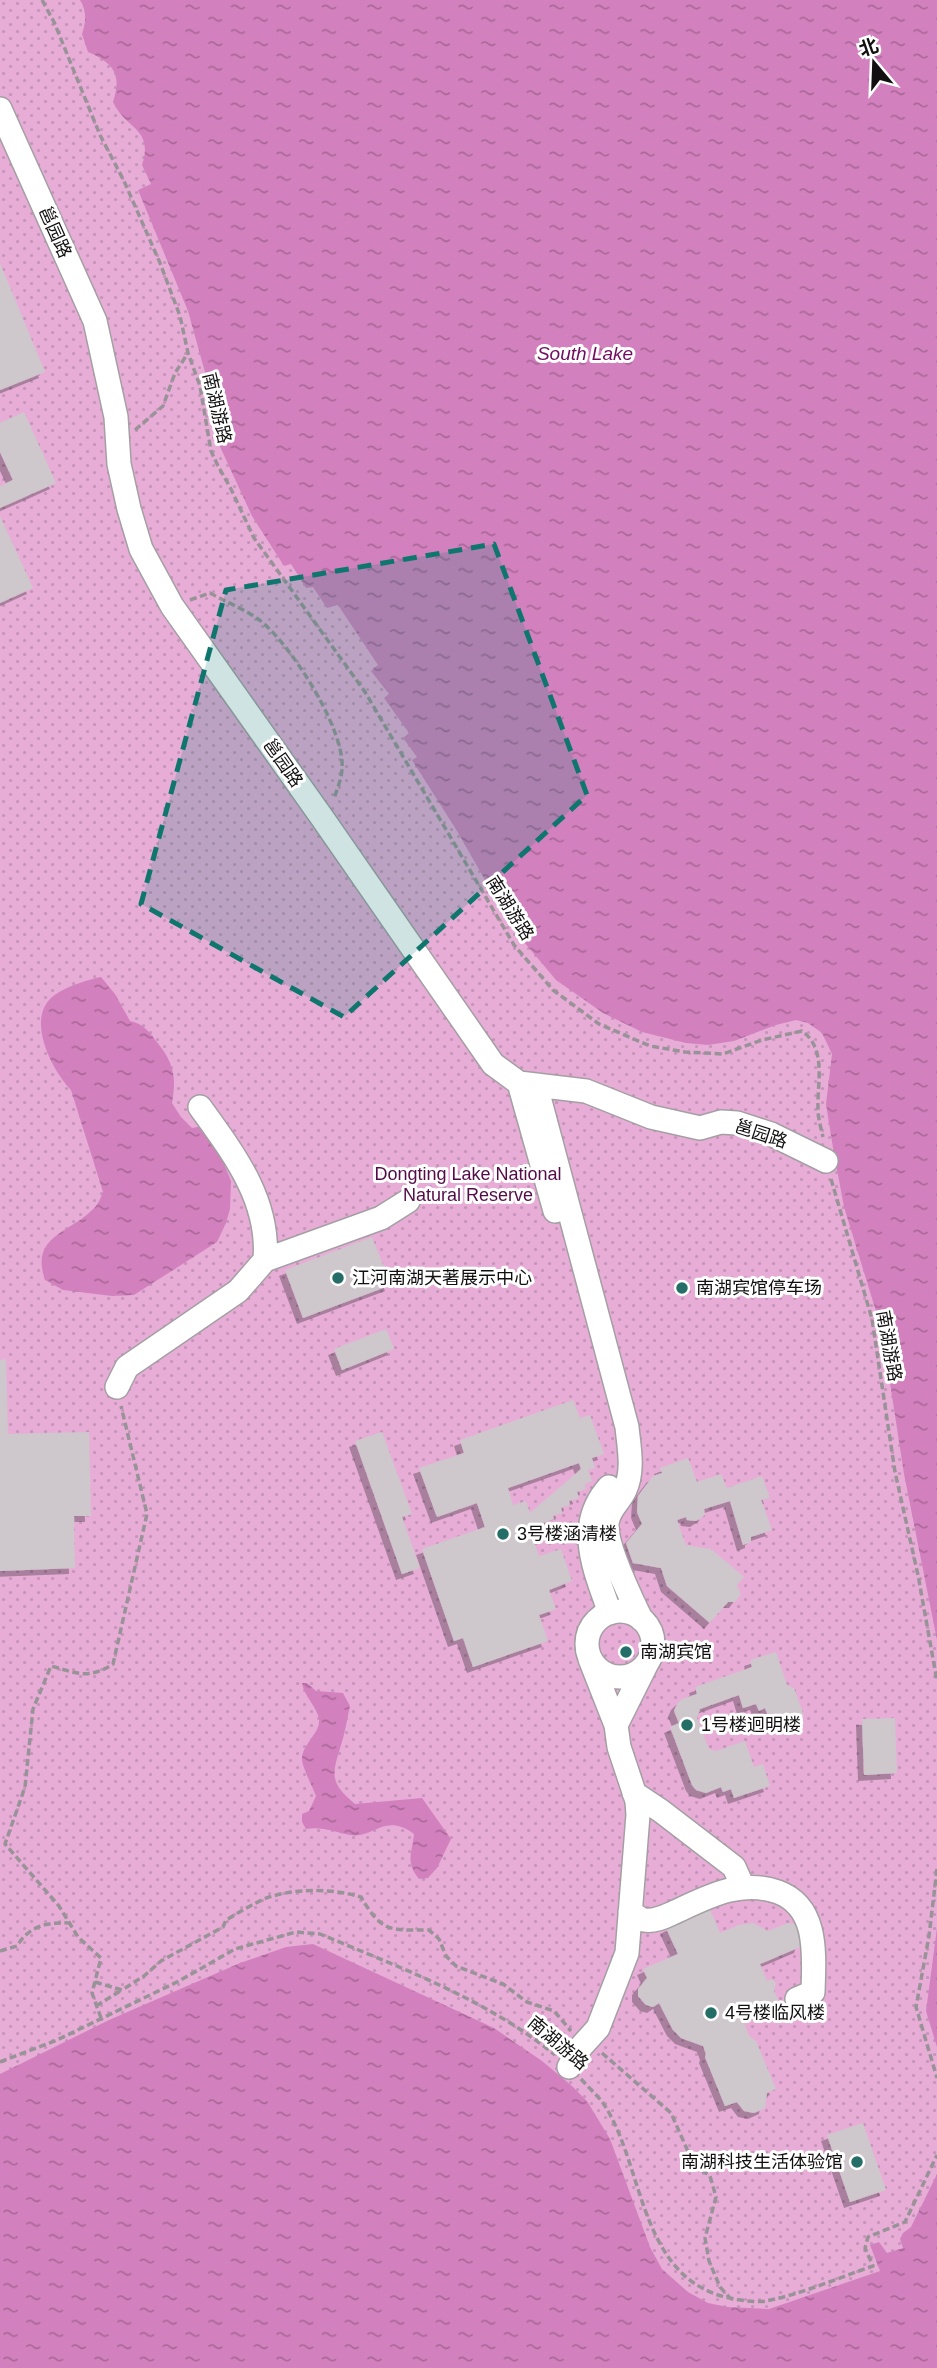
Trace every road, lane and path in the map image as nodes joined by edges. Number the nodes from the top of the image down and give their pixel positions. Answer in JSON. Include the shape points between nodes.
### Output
{"nodes":[{"id":1,"x":43,"y":0,"type":"edge"},
{"id":2,"x":0,"y":109,"type":"edge"},
{"id":3,"x":188,"y":353,"type":"junction"},
{"id":4,"x":118,"y":445,"type":"junction"},
{"id":5,"x":172,"y":606,"type":"junction"},
{"id":6,"x":323,"y":819,"type":"junction"},
{"id":7,"x":528,"y":1085,"type":"junction"},
{"id":8,"x":200,"y":1107,"type":"dead end"},
{"id":9,"x":826,"y":1161,"type":"junction"},
{"id":10,"x":408,"y":1201,"type":"dead end"},
{"id":11,"x":265,"y":1260,"type":"junction"},
{"id":12,"x":117,"y":1387,"type":"joint"},
{"id":13,"x":610,"y":1613,"type":"junction"},
{"id":14,"x":641,"y":1619,"type":"junction"},
{"id":15,"x":650,"y":1657,"type":"junction"},
{"id":16,"x":590,"y":1659,"type":"junction"},
{"id":17,"x":937,"y":1681,"type":"edge"},
{"id":18,"x":615,"y":1726,"type":"junction"},
{"id":19,"x":634,"y":1793,"type":"junction"},
{"id":20,"x":937,"y":1870,"type":"edge"},
{"id":21,"x":743,"y":1886,"type":"junction"},
{"id":22,"x":630,"y":1912,"type":"junction"},
{"id":23,"x":69,"y":1923,"type":"junction"},
{"id":24,"x":0,"y":1951,"type":"edge"},
{"id":25,"x":95,"y":1982,"type":"junction"},
{"id":26,"x":122,"y":1990,"type":"junction"},
{"id":27,"x":797,"y":1999,"type":"dead end"},
{"id":28,"x":96,"y":2006,"type":"junction"},
{"id":29,"x":100,"y":2018,"type":"junction"},
{"id":30,"x":578,"y":2052,"type":"junction"},
{"id":31,"x":0,"y":2062,"type":"edge"},
{"id":32,"x":937,"y":2078,"type":"edge"},
{"id":33,"x":937,"y":2155,"type":"edge"},
{"id":34,"x":730,"y":2299,"type":"junction"}],
"edges":[{"from":1,"to":3,"type":"path","name":"南湖游路","via":[[160,263]]},
{"from":2,"to":4,"type":"street","name":"邕园路","via":[[95,321]]},
{"from":3,"to":4,"type":"path","via":[[163,407]]},
{"from":3,"to":9,"type":"path","name":"南湖游路","via":[[200,386],[211,451],[254,538],[365,692],[514,945],[553,990],[599,1024],[650,1046],[723,1054],[802,1031],[811,1037],[818,1050],[818,1110]]},
{"from":4,"to":5,"type":"street","name":"邕园路","via":[[141,549]]},
{"from":5,"to":6,"type":"street","name":"邕园路"},
{"from":5,"to":6,"type":"path","via":[[210,593],[259,620],[287,648],[325,708],[343,767]]},
{"from":6,"to":7,"type":"street","name":"邕园路","via":[[493,1064]]},
{"from":7,"to":9,"type":"street","name":"邕园路","via":[[586,1091],[651,1118],[700,1128],[737,1123],[771,1133]]},
{"from":7,"to":13,"type":"street","via":[[617,1446],[615,1481],[591,1518],[589,1538]]},
{"from":7,"to":14,"type":"street","via":[[627,1427],[631,1474],[624,1494],[610,1509],[607,1526]]},
{"from":8,"to":11,"type":"street","via":[[254,1191],[266,1241]]},
{"from":9,"to":17,"type":"path","name":"南湖游路","via":[[872,1319],[895,1472]]},
{"from":10,"to":11,"type":"street","via":[[380,1218]]},
{"from":11,"to":12,"type":"street","via":[[238,1291],[127,1367]]},
{"from":12,"to":23,"type":"path","via":[[146,1514],[128,1606],[113,1664],[84,1675],[51,1665],[33,1709],[25,1787],[5,1844]]},
{"from":13,"to":14,"type":"street","via":[[621,1611]]},
{"from":13,"to":16,"type":"street","via":[[592,1626],[586,1648]]},
{"from":14,"to":15,"type":"street","via":[[652,1637]]},
{"from":15,"to":16,"type":"street","via":[[637,1672],[617,1677],[596,1668]]},
{"from":15,"to":18,"type":"street"},
{"from":16,"to":18,"type":"street"},
{"from":18,"to":19,"type":"street"},
{"from":19,"to":21,"type":"street","via":[[734,1867]]},
{"from":19,"to":22,"type":"street","via":[[638,1815]]},
{"from":20,"to":32,"type":"path","via":[[916,2007]]},
{"from":21,"to":22,"type":"street","via":[[660,1919],[643,1920]]},
{"from":21,"to":27,"type":"street","via":[[786,1895],[807,1919],[814,1951],[813,1992]]},
{"from":22,"to":30,"type":"street","via":[[627,1953],[598,2028]]},
{"from":23,"to":24,"type":"path","via":[[42,1924],[23,1936],[17,1946]]},
{"from":23,"to":25,"type":"path","via":[[101,1958]]},
{"from":25,"to":26,"type":"path"},
{"from":25,"to":28,"type":"path"},
{"from":26,"to":28,"type":"path"},
{"from":26,"to":30,"type":"path","via":[[263,1900],[285,1893],[348,1893],[361,1897],[374,1919],[398,1930],[429,1930],[456,1966],[554,2011],[569,2026]]},
{"from":28,"to":29,"type":"path"},
{"from":29,"to":30,"type":"path","name":"南湖游路","via":[[235,1949],[296,1932],[320,1934],[480,2005],[530,2035]]},
{"from":29,"to":31,"type":"path","name":"南湖游路"},
{"from":30,"to":34,"type":"path","name":"南湖游路","via":[[617,2133],[661,2246],[692,2280]]},
{"from":30,"to":34,"type":"path","via":[[671,2113],[694,2165],[710,2176],[716,2197],[705,2238],[709,2261]]},
{"from":33,"to":34,"type":"path","name":"南湖游路","via":[[905,2222],[868,2237],[865,2248],[873,2266],[763,2301]]}]}
